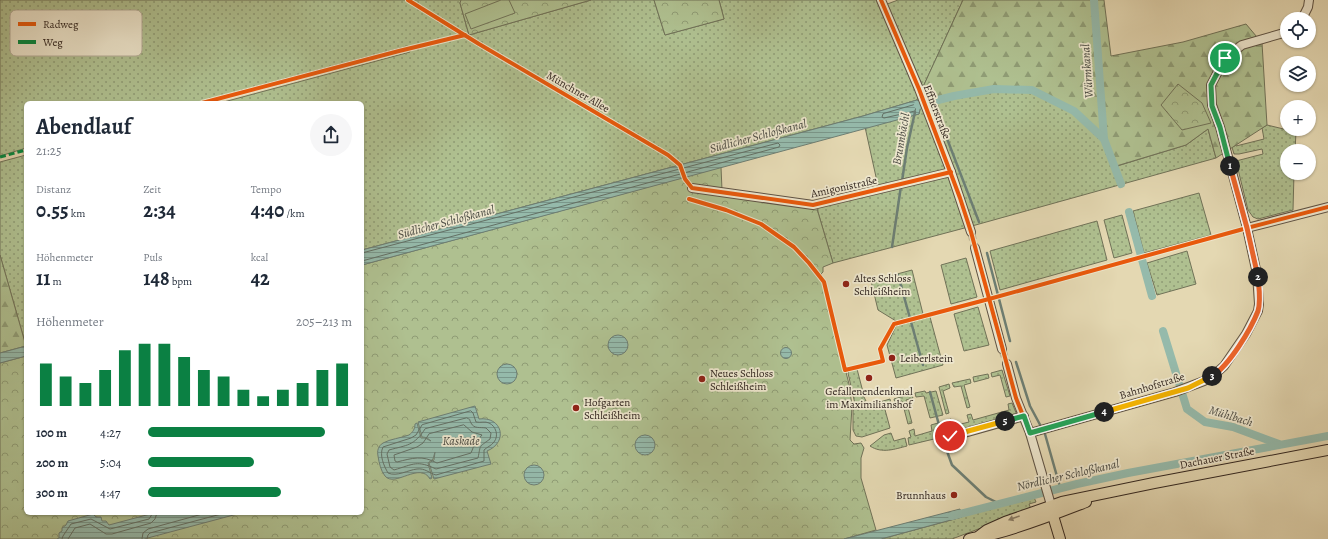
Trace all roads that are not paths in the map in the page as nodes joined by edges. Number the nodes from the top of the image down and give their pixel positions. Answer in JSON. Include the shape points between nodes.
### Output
{"nodes":[{"id":1,"x":881,"y":0,"type":"edge"},
{"id":2,"x":1309,"y":0,"type":"edge"},
{"id":3,"x":1306,"y":12,"type":"edge"},
{"id":4,"x":1280,"y":34,"type":"edge"},
{"id":5,"x":951,"y":172,"type":"junction"},
{"id":6,"x":692,"y":188,"type":"dead end"},
{"id":7,"x":1328,"y":207,"type":"edge"},
{"id":8,"x":1247,"y":228,"type":"junction"},
{"id":9,"x":971,"y":232,"type":"tunnel mouth"},
{"id":10,"x":975,"y":248,"type":"tunnel mouth"},
{"id":11,"x":1002,"y":349,"type":"tunnel mouth"},
{"id":12,"x":1006,"y":364,"type":"tunnel mouth"},
{"id":13,"x":1024,"y":416,"type":"junction"},
{"id":14,"x":1034,"y":432,"type":"junction"},
{"id":15,"x":950,"y":436,"type":"dead end"},
{"id":16,"x":1328,"y":450,"type":"edge"},
{"id":17,"x":1050,"y":505,"type":"junction"},
{"id":18,"x":976,"y":538,"type":"edge"},
{"id":19,"x":1060,"y":539,"type":"edge"}],
"edges":[{"from":1,"to":5,"type":"street","name":"Effnerstraße"},
{"from":2,"to":3,"type":"street"},
{"from":4,"to":8,"type":"street","name":"Bahnhofstraße","via":[[1242,45],[1225,58],[1211,85],[1212,106]]},
{"from":5,"to":6,"type":"street","name":"Amigonistraße","via":[[813,205]]},
{"from":5,"to":9,"type":"street","name":"Effnerstraße"},
{"from":7,"to":8,"type":"street"},
{"from":8,"to":14,"type":"street","name":"Bahnhofstraße","via":[[1257,274],[1258,311],[1224,366],[1204,381],[1188,388]]},
{"from":10,"to":11,"type":"street"},
{"from":12,"to":13,"type":"street"},
{"from":13,"to":14,"type":"street"},
{"from":13,"to":15,"type":"street"},
{"from":14,"to":17,"type":"street"},
{"from":16,"to":17,"type":"main road","name":"Dachauer Straße"},
{"from":17,"to":18,"type":"main road","name":"Dachauer Straße","via":[[988,536]]},
{"from":17,"to":19,"type":"main road"}]}
